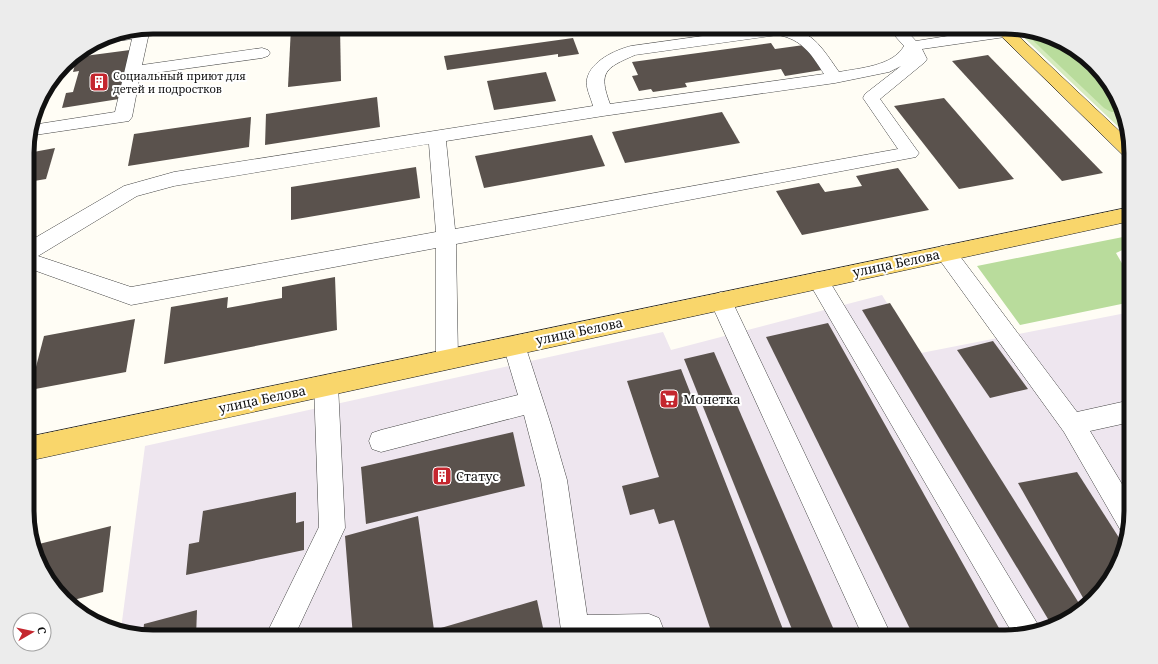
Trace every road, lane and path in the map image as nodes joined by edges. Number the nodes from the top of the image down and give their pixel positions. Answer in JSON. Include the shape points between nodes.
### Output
{"nodes":[{"id":1,"x":750,"y":34,"type":"edge"},
{"id":2,"x":798,"y":34,"type":"edge"},
{"id":3,"x":901,"y":34,"type":"edge"},
{"id":4,"x":976,"y":34,"type":"edge"},
{"id":5,"x":1008,"y":34,"type":"edge"},
{"id":6,"x":141,"y":35,"type":"edge"},
{"id":7,"x":912,"y":46,"type":"junction"},
{"id":8,"x":262,"y":53,"type":"dead end"},
{"id":9,"x":133,"y":70,"type":"junction"},
{"id":10,"x":835,"y":78,"type":"junction"},
{"id":11,"x":603,"y":110,"type":"junction"},
{"id":12,"x":36,"y":130,"type":"edge"},
{"id":13,"x":437,"y":137,"type":"junction"},
{"id":14,"x":1124,"y":145,"type":"edge"},
{"id":15,"x":1124,"y":215,"type":"edge"},
{"id":16,"x":446,"y":238,"type":"junction"},
{"id":17,"x":34,"y":248,"type":"edge"},
{"id":18,"x":946,"y":253,"type":"junction"},
{"id":19,"x":34,"y":262,"type":"edge"},
{"id":20,"x":818,"y":280,"type":"junction"},
{"id":21,"x":721,"y":301,"type":"junction"},
{"id":22,"x":514,"y":345,"type":"junction"},
{"id":23,"x":447,"y":359,"type":"junction"},
{"id":24,"x":326,"y":385,"type":"junction"},
{"id":25,"x":532,"y":402,"type":"junction"},
{"id":26,"x":1124,"y":413,"type":"edge"},
{"id":27,"x":1072,"y":424,"type":"junction"},
{"id":28,"x":381,"y":441,"type":"dead end"},
{"id":29,"x":34,"y":448,"type":"edge"},
{"id":30,"x":1124,"y":512,"type":"edge"},
{"id":31,"x":648,"y":628,"type":"dead end"},
{"id":32,"x":1025,"y":628,"type":"edge"},
{"id":33,"x":282,"y":630,"type":"edge"},
{"id":34,"x":875,"y":630,"type":"edge"}],
"edges":[{"from":1,"to":11,"type":"lane","via":[[631,51],[619,56],[597,74],[595,81]]},
{"from":2,"to":10,"type":"lane","via":[[808,40]]},
{"from":3,"to":7,"type":"lane"},
{"from":4,"to":7,"type":"lane"},
{"from":5,"to":14,"type":"main road"},
{"from":6,"to":9,"type":"lane"},
{"from":7,"to":10,"type":"lane","via":[[906,57],[883,68]]},
{"from":7,"to":16,"type":"lane","via":[[919,59],[871,98],[910,154]]},
{"from":8,"to":9,"type":"lane"},
{"from":9,"to":12,"type":"lane","via":[[123,117]]},
{"from":10,"to":11,"type":"lane"},
{"from":11,"to":13,"type":"lane"},
{"from":13,"to":16,"type":"lane"},
{"from":13,"to":17,"type":"lane","via":[[174,178],[131,191]]},
{"from":15,"to":18,"type":"main road","name":"улица Белова"},
{"from":16,"to":19,"type":"lane","via":[[131,296]]},
{"from":16,"to":23,"type":"lane"},
{"from":18,"to":20,"type":"main road","name":"улица Белова"},
{"from":18,"to":27,"type":"lane"},
{"from":20,"to":21,"type":"main road","name":"улица Белова"},
{"from":20,"to":32,"type":"lane"},
{"from":21,"to":22,"type":"main road","name":"улица Белова"},
{"from":21,"to":34,"type":"lane"},
{"from":22,"to":23,"type":"main road","name":"улица Белова"},
{"from":22,"to":25,"type":"lane"},
{"from":23,"to":24,"type":"main road","name":"улица Белова"},
{"from":24,"to":29,"type":"main road","name":"улица Белова"},
{"from":24,"to":33,"type":"lane","via":[[332,528]]},
{"from":25,"to":28,"type":"lane"},
{"from":25,"to":31,"type":"lane","via":[[554,480],[575,630]]},
{"from":26,"to":27,"type":"lane"},
{"from":27,"to":30,"type":"lane"}]}
